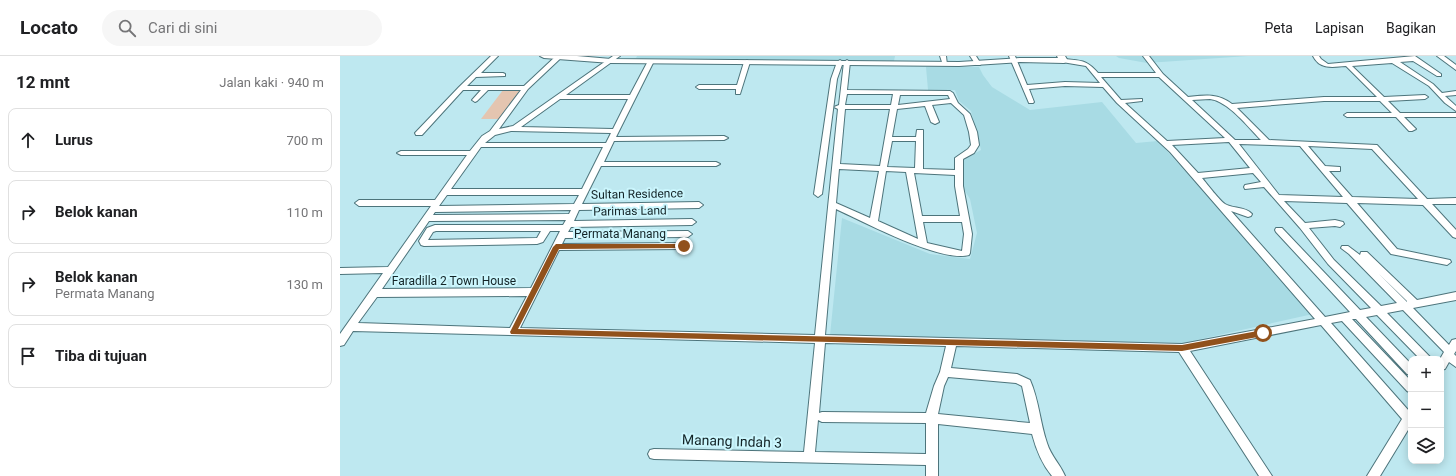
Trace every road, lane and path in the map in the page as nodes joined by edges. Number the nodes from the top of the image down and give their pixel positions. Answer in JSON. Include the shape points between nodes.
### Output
{"nodes":[{"id":1,"x":495,"y":56,"type":"edge"},
{"id":2,"x":544,"y":56,"type":"edge"},
{"id":3,"x":973,"y":56,"type":"edge"},
{"id":4,"x":1146,"y":56,"type":"edge"},
{"id":5,"x":1316,"y":56,"type":"edge"},
{"id":6,"x":1388,"y":56,"type":"edge"},
{"id":7,"x":1440,"y":56,"type":"edge"},
{"id":8,"x":559,"y":57,"type":"edge"},
{"id":9,"x":614,"y":58,"type":"edge"},
{"id":10,"x":1013,"y":58,"type":"edge"},
{"id":11,"x":1413,"y":58,"type":"edge"},
{"id":12,"x":1062,"y":59,"type":"edge"},
{"id":13,"x":944,"y":60,"type":"edge"},
{"id":14,"x":651,"y":61,"type":"junction"},
{"id":15,"x":1394,"y":61,"type":"junction"},
{"id":16,"x":747,"y":62,"type":"junction"},
{"id":17,"x":844,"y":62,"type":"junction"},
{"id":18,"x":978,"y":64,"type":"junction"},
{"id":19,"x":1347,"y":64,"type":"junction"},
{"id":20,"x":497,"y":67,"type":"dead end"},
{"id":21,"x":1456,"y":68,"type":"edge"},
{"id":22,"x":474,"y":75,"type":"junction"},
{"id":23,"x":489,"y":75,"type":"junction"},
{"id":24,"x":503,"y":75,"type":"dead end"},
{"id":25,"x":1096,"y":75,"type":"junction"},
{"id":26,"x":1161,"y":75,"type":"junction"},
{"id":27,"x":1439,"y":75,"type":"dead end"},
{"id":28,"x":1104,"y":85,"type":"junction"},
{"id":29,"x":1025,"y":86,"type":"junction"},
{"id":30,"x":699,"y":87,"type":"dead end"},
{"id":31,"x":461,"y":88,"type":"junction"},
{"id":32,"x":486,"y":88,"type":"junction"},
{"id":33,"x":526,"y":88,"type":"junction"},
{"id":34,"x":843,"y":92,"type":"junction"},
{"id":35,"x":896,"y":92,"type":"junction"},
{"id":36,"x":1456,"y":93,"type":"edge"},
{"id":37,"x":1440,"y":95,"type":"junction"},
{"id":38,"x":560,"y":97,"type":"junction"},
{"id":39,"x":633,"y":97,"type":"junction"},
{"id":40,"x":1425,"y":97,"type":"dead end"},
{"id":41,"x":1187,"y":99,"type":"junction"},
{"id":42,"x":1382,"y":99,"type":"junction"},
{"id":43,"x":475,"y":100,"type":"dead end"},
{"id":44,"x":1140,"y":100,"type":"dead end"},
{"id":45,"x":953,"y":101,"type":"junction"},
{"id":46,"x":1031,"y":102,"type":"dead end"},
{"id":47,"x":1119,"y":102,"type":"junction"},
{"id":48,"x":928,"y":104,"type":"junction"},
{"id":49,"x":830,"y":106,"type":"junction"},
{"id":50,"x":1230,"y":106,"type":"junction"},
{"id":51,"x":841,"y":107,"type":"junction"},
{"id":52,"x":894,"y":107,"type":"junction"},
{"id":53,"x":1456,"y":109,"type":"edge"},
{"id":54,"x":1397,"y":114,"type":"junction"},
{"id":55,"x":1348,"y":115,"type":"dead end"},
{"id":56,"x":1456,"y":115,"type":"edge"},
{"id":57,"x":935,"y":122,"type":"dead end"},
{"id":58,"x":512,"y":129,"type":"junction"},
{"id":59,"x":1412,"y":129,"type":"dead end"},
{"id":60,"x":615,"y":131,"type":"junction"},
{"id":61,"x":419,"y":133,"type":"dead end"},
{"id":62,"x":493,"y":133,"type":"junction"},
{"id":63,"x":724,"y":138,"type":"dead end"},
{"id":64,"x":889,"y":139,"type":"junction"},
{"id":65,"x":1232,"y":141,"type":"junction"},
{"id":66,"x":610,"y":142,"type":"junction"},
{"id":67,"x":1166,"y":142,"type":"junction"},
{"id":68,"x":1267,"y":142,"type":"junction"},
{"id":69,"x":1302,"y":144,"type":"junction"},
{"id":70,"x":478,"y":145,"type":"junction"},
{"id":71,"x":402,"y":153,"type":"dead end"},
{"id":72,"x":472,"y":153,"type":"junction"},
{"id":73,"x":823,"y":161,"type":"junction"},
{"id":74,"x":598,"y":164,"type":"junction"},
{"id":75,"x":716,"y":164,"type":"dead end"},
{"id":76,"x":836,"y":165,"type":"junction"},
{"id":77,"x":1323,"y":168,"type":"junction"},
{"id":78,"x":883,"y":169,"type":"junction"},
{"id":79,"x":1337,"y":169,"type":"dead end"},
{"id":80,"x":1255,"y":170,"type":"junction"},
{"id":81,"x":910,"y":171,"type":"junction"},
{"id":82,"x":919,"y":171,"type":"junction"},
{"id":83,"x":958,"y":173,"type":"junction"},
{"id":84,"x":1196,"y":176,"type":"junction"},
{"id":85,"x":1266,"y":184,"type":"junction"},
{"id":86,"x":1248,"y":187,"type":"dead end"},
{"id":87,"x":445,"y":192,"type":"junction"},
{"id":88,"x":585,"y":192,"type":"junction"},
{"id":89,"x":818,"y":194,"type":"dead end"},
{"id":90,"x":1277,"y":198,"type":"junction"},
{"id":91,"x":1348,"y":199,"type":"junction"},
{"id":92,"x":1456,"y":201,"type":"edge"},
{"id":93,"x":1426,"y":202,"type":"junction"},
{"id":94,"x":359,"y":203,"type":"dead end"},
{"id":95,"x":699,"y":205,"type":"dead end"},
{"id":96,"x":833,"y":205,"type":"junction"},
{"id":97,"x":436,"y":206,"type":"junction"},
{"id":98,"x":1223,"y":207,"type":"junction"},
{"id":99,"x":576,"y":208,"type":"junction"},
{"id":100,"x":1248,"y":214,"type":"dead end"},
{"id":101,"x":427,"y":218,"type":"junction"},
{"id":102,"x":918,"y":219,"type":"junction"},
{"id":103,"x":966,"y":219,"type":"junction"},
{"id":104,"x":692,"y":222,"type":"dead end"},
{"id":105,"x":874,"y":224,"type":"junction"},
{"id":106,"x":1340,"y":224,"type":"dead end"},
{"id":107,"x":567,"y":226,"type":"junction"},
{"id":108,"x":1303,"y":226,"type":"junction"},
{"id":109,"x":547,"y":228,"type":"junction"},
{"id":110,"x":1279,"y":230,"type":"dead end"},
{"id":111,"x":688,"y":234,"type":"dead end"},
{"id":112,"x":1456,"y":235,"type":"edge"},
{"id":113,"x":922,"y":245,"type":"junction"},
{"id":114,"x":684,"y":246,"type":"dead end"},
{"id":115,"x":556,"y":247,"type":"junction"},
{"id":116,"x":1345,"y":248,"type":"dead end"},
{"id":117,"x":1364,"y":254,"type":"dead end"},
{"id":118,"x":1447,"y":262,"type":"dead end"},
{"id":119,"x":390,"y":270,"type":"junction"},
{"id":120,"x":340,"y":271,"type":"edge"},
{"id":121,"x":533,"y":292,"type":"junction"},
{"id":122,"x":374,"y":293,"type":"junction"},
{"id":123,"x":1456,"y":296,"type":"edge"},
{"id":124,"x":1415,"y":303,"type":"junction"},
{"id":125,"x":1403,"y":306,"type":"junction"},
{"id":126,"x":1379,"y":310,"type":"junction"},
{"id":127,"x":1357,"y":315,"type":"junction"},
{"id":128,"x":1344,"y":317,"type":"junction"},
{"id":129,"x":1322,"y":321,"type":"junction"},
{"id":130,"x":350,"y":327,"type":"junction"},
{"id":131,"x":513,"y":332,"type":"junction"},
{"id":132,"x":820,"y":338,"type":"junction"},
{"id":133,"x":340,"y":342,"type":"edge"},
{"id":134,"x":952,"y":343,"type":"junction"},
{"id":135,"x":1182,"y":348,"type":"junction"},
{"id":136,"x":1451,"y":350,"type":"edge"},
{"id":137,"x":1424,"y":356,"type":"edge"},
{"id":138,"x":1444,"y":361,"type":"edge"},
{"id":139,"x":1456,"y":363,"type":"edge"},
{"id":140,"x":1408,"y":368,"type":"edge"},
{"id":141,"x":945,"y":372,"type":"junction"},
{"id":142,"x":1408,"y":385,"type":"edge"},
{"id":143,"x":1408,"y":415,"type":"edge"},
{"id":144,"x":822,"y":417,"type":"dead end"},
{"id":145,"x":931,"y":418,"type":"junction"},
{"id":146,"x":1408,"y":420,"type":"edge"},
{"id":147,"x":1037,"y":429,"type":"junction"},
{"id":148,"x":654,"y":454,"type":"dead end"},
{"id":149,"x":809,"y":458,"type":"junction"},
{"id":150,"x":932,"y":460,"type":"junction"},
{"id":151,"x":932,"y":476,"type":"edge"},
{"id":152,"x":1059,"y":476,"type":"edge"},
{"id":153,"x":1266,"y":476,"type":"edge"},
{"id":154,"x":1373,"y":476,"type":"edge"}],
"edges":[{"from":1,"to":22,"type":"street"},
{"from":2,"to":8,"type":"main road"},
{"from":3,"to":18,"type":"street"},
{"from":4,"to":26,"type":"street"},
{"from":5,"to":19,"type":"street","via":[[1324,65]]},
{"from":6,"to":15,"type":"street"},
{"from":7,"to":21,"type":"street"},
{"from":8,"to":9,"type":"main road"},
{"from":8,"to":33,"type":"street"},
{"from":9,"to":14,"type":"main road"},
{"from":9,"to":38,"type":"street"},
{"from":10,"to":12,"type":"main road"},
{"from":10,"to":18,"type":"main road"},
{"from":10,"to":29,"type":"street"},
{"from":11,"to":15,"type":"street"},
{"from":11,"to":27,"type":"street"},
{"from":12,"to":25,"type":"street","via":[[1086,64]]},
{"from":13,"to":17,"type":"main road"},
{"from":13,"to":18,"type":"main road"},
{"from":14,"to":16,"type":"main road"},
{"from":14,"to":39,"type":"street"},
{"from":15,"to":19,"type":"street"},
{"from":15,"to":37,"type":"street","via":[[1431,85]]},
{"from":16,"to":17,"type":"main road"},
{"from":16,"to":30,"type":"street","via":[[739,90]]},
{"from":17,"to":34,"type":"street"},
{"from":17,"to":49,"type":"street","via":[[834,79]]},
{"from":19,"to":42,"type":"street"},
{"from":20,"to":23,"type":"street"},
{"from":22,"to":23,"type":"street"},
{"from":22,"to":31,"type":"street"},
{"from":23,"to":24,"type":"street"},
{"from":25,"to":26,"type":"street"},
{"from":25,"to":28,"type":"street"},
{"from":26,"to":41,"type":"street"},
{"from":28,"to":29,"type":"street"},
{"from":28,"to":47,"type":"street"},
{"from":29,"to":46,"type":"street"},
{"from":31,"to":32,"type":"street"},
{"from":31,"to":61,"type":"street"},
{"from":32,"to":33,"type":"street"},
{"from":32,"to":43,"type":"street"},
{"from":33,"to":62,"type":"street"},
{"from":34,"to":35,"type":"street"},
{"from":34,"to":51,"type":"street"},
{"from":35,"to":45,"type":"street","via":[[950,93]]},
{"from":35,"to":52,"type":"street"},
{"from":36,"to":37,"type":"street"},
{"from":37,"to":53,"type":"street"},
{"from":38,"to":39,"type":"street"},
{"from":38,"to":58,"type":"street"},
{"from":39,"to":60,"type":"street"},
{"from":40,"to":42,"type":"street"},
{"from":41,"to":50,"type":"street","via":[[1214,96]]},
{"from":41,"to":65,"type":"street"},
{"from":42,"to":50,"type":"street"},
{"from":42,"to":54,"type":"street"},
{"from":44,"to":47,"type":"street"},
{"from":45,"to":48,"type":"street"},
{"from":45,"to":83,"type":"street","via":[[967,114],[975,145],[971,151],[959,158]]},
{"from":47,"to":67,"type":"street"},
{"from":48,"to":52,"type":"street"},
{"from":48,"to":57,"type":"street"},
{"from":49,"to":51,"type":"street"},
{"from":49,"to":73,"type":"street"},
{"from":50,"to":68,"type":"street"},
{"from":51,"to":52,"type":"street"},
{"from":51,"to":76,"type":"street"},
{"from":52,"to":64,"type":"street"},
{"from":54,"to":55,"type":"street"},
{"from":54,"to":56,"type":"street"},
{"from":54,"to":59,"type":"street"},
{"from":58,"to":60,"type":"street"},
{"from":58,"to":62,"type":"street"},
{"from":60,"to":66,"type":"street"},
{"from":62,"to":70,"type":"street"},
{"from":63,"to":66,"type":"street"},
{"from":64,"to":78,"type":"street"},
{"from":64,"to":82,"type":"street","via":[[920,136]]},
{"from":65,"to":67,"type":"street"},
{"from":65,"to":68,"type":"street"},
{"from":65,"to":80,"type":"street"},
{"from":66,"to":70,"type":"street"},
{"from":66,"to":74,"type":"street"},
{"from":67,"to":84,"type":"street"},
{"from":68,"to":69,"type":"street"},
{"from":69,"to":77,"type":"street"},
{"from":69,"to":93,"type":"street","via":[[1374,147]]},
{"from":70,"to":72,"type":"street"},
{"from":71,"to":72,"type":"street"},
{"from":72,"to":87,"type":"street"},
{"from":73,"to":76,"type":"street"},
{"from":73,"to":89,"type":"street"},
{"from":74,"to":75,"type":"street"},
{"from":74,"to":88,"type":"street"},
{"from":76,"to":78,"type":"street"},
{"from":76,"to":96,"type":"street"},
{"from":77,"to":79,"type":"street"},
{"from":77,"to":91,"type":"street"},
{"from":78,"to":81,"type":"street"},
{"from":78,"to":105,"type":"street"},
{"from":80,"to":84,"type":"street"},
{"from":80,"to":85,"type":"street"},
{"from":81,"to":82,"type":"street"},
{"from":81,"to":102,"type":"street"},
{"from":82,"to":83,"type":"street"},
{"from":83,"to":103,"type":"street"},
{"from":84,"to":98,"type":"street"},
{"from":85,"to":86,"type":"street"},
{"from":85,"to":90,"type":"street"},
{"from":87,"to":88,"type":"street"},
{"from":87,"to":97,"type":"street"},
{"from":88,"to":99,"type":"street"},
{"from":90,"to":91,"type":"street"},
{"from":90,"to":108,"type":"street"},
{"from":91,"to":93,"type":"street"},
{"from":91,"to":118,"type":"street","via":[[1394,252]]},
{"from":92,"to":93,"type":"street"},
{"from":93,"to":112,"type":"street"},
{"from":94,"to":97,"type":"street","name":"Sultan Residence"},
{"from":95,"to":99,"type":"street","name":"Sultan Residence"},
{"from":96,"to":105,"type":"street"},
{"from":96,"to":132,"type":"street"},
{"from":97,"to":99,"type":"street","name":"Sultan Residence"},
{"from":97,"to":101,"type":"street"},
{"from":98,"to":100,"type":"street"},
{"from":98,"to":129,"type":"street"},
{"from":99,"to":107,"type":"street"},
{"from":101,"to":107,"type":"street"},
{"from":101,"to":119,"type":"street"},
{"from":102,"to":103,"type":"street"},
{"from":102,"to":113,"type":"street"},
{"from":103,"to":113,"type":"street","via":[[968,234],[964,254]]},
{"from":104,"to":107,"type":"street","name":"Parimas Land"},
{"from":105,"to":113,"type":"street"},
{"from":106,"to":108,"type":"street"},
{"from":107,"to":109,"type":"street"},
{"from":107,"to":111,"type":"street"},
{"from":107,"to":115,"type":"street"},
{"from":108,"to":126,"type":"street","via":[[1331,262]]},
{"from":109,"to":109,"type":"street","via":[[435,228],[430,230],[423,241],[537,241]]},
{"from":110,"to":127,"type":"street"},
{"from":114,"to":115,"type":"street","name":"Permata Manang"},
{"from":115,"to":121,"type":"street"},
{"from":116,"to":125,"type":"street","via":[[1352,252]]},
{"from":117,"to":124,"type":"street"},
{"from":119,"to":120,"type":"street"},
{"from":119,"to":122,"type":"street"},
{"from":121,"to":122,"type":"street","name":"Faradilla 2 Town House"},
{"from":121,"to":131,"type":"street"},
{"from":122,"to":130,"type":"street"},
{"from":123,"to":124,"type":"street"},
{"from":124,"to":125,"type":"street"},
{"from":125,"to":126,"type":"street"},
{"from":125,"to":136,"type":"street"},
{"from":126,"to":127,"type":"street"},
{"from":126,"to":137,"type":"street"},
{"from":127,"to":128,"type":"street"},
{"from":127,"to":140,"type":"street"},
{"from":128,"to":129,"type":"street"},
{"from":128,"to":142,"type":"street"},
{"from":129,"to":135,"type":"street"},
{"from":129,"to":143,"type":"street"},
{"from":130,"to":131,"type":"street"},
{"from":130,"to":133,"type":"street"},
{"from":131,"to":132,"type":"street"},
{"from":132,"to":134,"type":"street"},
{"from":132,"to":149,"type":"street"},
{"from":134,"to":135,"type":"street"},
{"from":134,"to":141,"type":"street"},
{"from":135,"to":153,"type":"street"},
{"from":136,"to":138,"type":"street"},
{"from":136,"to":139,"type":"street"},
{"from":141,"to":145,"type":"street"},
{"from":141,"to":147,"type":"street","via":[[1023,381],[1030,394]]},
{"from":144,"to":145,"type":"street"},
{"from":145,"to":147,"type":"street"},
{"from":145,"to":150,"type":"street"},
{"from":146,"to":154,"type":"street"},
{"from":147,"to":152,"type":"street","via":[[1046,458]]},
{"from":148,"to":149,"type":"street","name":"Manang Indah 3"},
{"from":149,"to":150,"type":"street","name":"Manang Indah 3"},
{"from":150,"to":151,"type":"street"}]}
